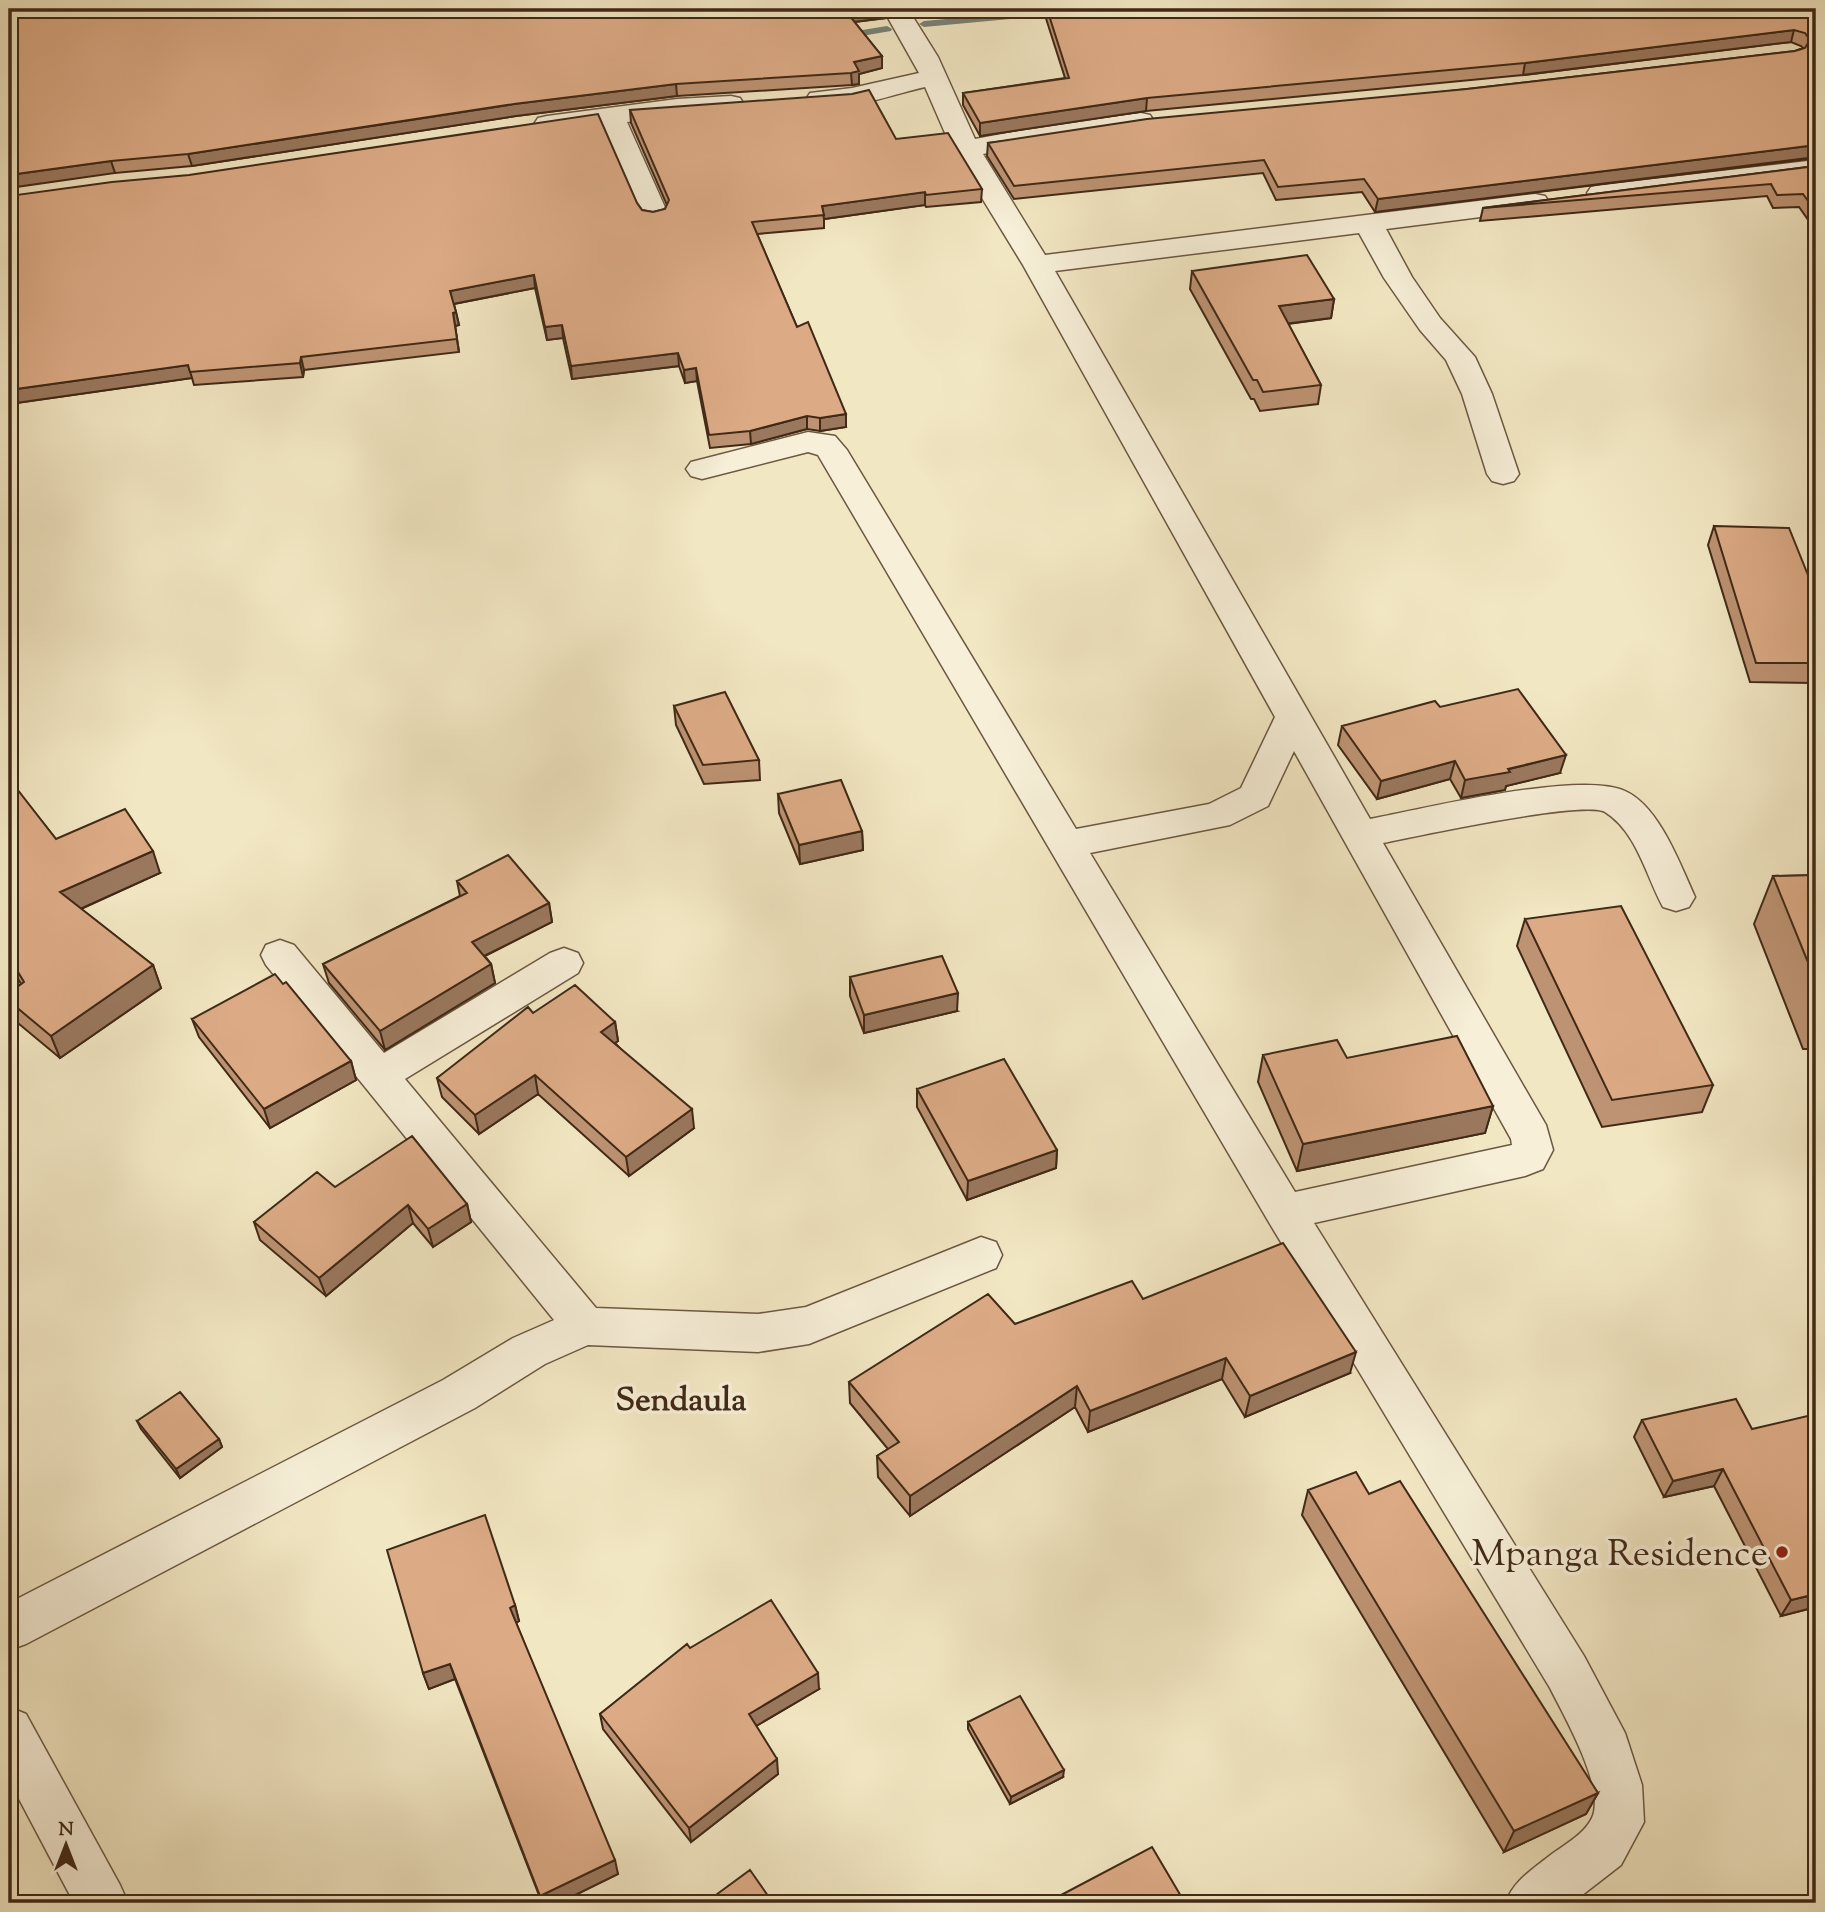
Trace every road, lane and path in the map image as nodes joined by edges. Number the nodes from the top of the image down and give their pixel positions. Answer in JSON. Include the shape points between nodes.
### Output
{"nodes":[{"id":1,"x":896,"y":9,"type":"edge"},
{"id":2,"x":934,"y":77,"type":"junction"},
{"id":3,"x":788,"y":101,"type":"edge"},
{"id":4,"x":751,"y":103,"type":"edge"},
{"id":5,"x":611,"y":116,"type":"junction"},
{"id":6,"x":1164,"y":120,"type":"edge"},
{"id":7,"x":516,"y":127,"type":"edge"},
{"id":8,"x":966,"y":149,"type":"junction"},
{"id":9,"x":1816,"y":167,"type":"edge"},
{"id":10,"x":654,"y":214,"type":"edge"},
{"id":11,"x":1368,"y":223,"type":"junction"},
{"id":12,"x":1037,"y":265,"type":"junction"},
{"id":13,"x":702,"y":469,"type":"dead end"},
{"id":14,"x":1503,"y":474,"type":"dead end"},
{"id":15,"x":1292,"y":719,"type":"junction"},
{"id":16,"x":1358,"y":835,"type":"junction"},
{"id":17,"x":1066,"y":844,"type":"junction"},
{"id":18,"x":1676,"y":897,"type":"dead end"},
{"id":19,"x":280,"y":955,"type":"dead end"},
{"id":20,"x":564,"y":963,"type":"dead end"},
{"id":21,"x":379,"y":1075,"type":"junction"},
{"id":22,"x":1285,"y":1212,"type":"junction"},
{"id":23,"x":981,"y":1255,"type":"dead end"},
{"id":24,"x":585,"y":1326,"type":"junction"},
{"id":25,"x":9,"y":1628,"type":"edge"},
{"id":26,"x":9,"y":1731,"type":"edge"},
{"id":27,"x":102,"y":1903,"type":"edge"},
{"id":28,"x":1531,"y":1903,"type":"edge"}],
"edges":[{"from":1,"to":2,"type":"street"},
{"from":2,"to":3,"type":"street","via":[[852,96]]},
{"from":2,"to":8,"type":"street"},
{"from":4,"to":5,"type":"street"},
{"from":5,"to":7,"type":"street"},
{"from":5,"to":10,"type":"street"},
{"from":6,"to":8,"type":"street","via":[[1050,133]]},
{"from":8,"to":12,"type":"street"},
{"from":9,"to":11,"type":"street"},
{"from":11,"to":12,"type":"street"},
{"from":11,"to":14,"type":"street","via":[[1398,278],[1460,357]]},
{"from":12,"to":15,"type":"street"},
{"from":13,"to":17,"type":"street","via":[[808,442],[824,443],[831,450]]},
{"from":15,"to":16,"type":"street"},
{"from":15,"to":17,"type":"street","via":[[1255,797],[1217,816]]},
{"from":16,"to":18,"type":"street","via":[[1561,797],[1609,797],[1633,814]]},
{"from":16,"to":22,"type":"street","via":[[1534,1148],[1525,1159]]},
{"from":17,"to":22,"type":"street"},
{"from":19,"to":21,"type":"street"},
{"from":20,"to":21,"type":"street"},
{"from":21,"to":24,"type":"street"},
{"from":22,"to":28,"type":"street","via":[[1567,1672],[1607,1750],[1617,1785],[1619,1822],[1603,1847]]},
{"from":23,"to":24,"type":"street","via":[[809,1325],[758,1333]]},
{"from":24,"to":25,"type":"street","via":[[529,1351],[459,1394]]},
{"from":26,"to":27,"type":"street"}]}
